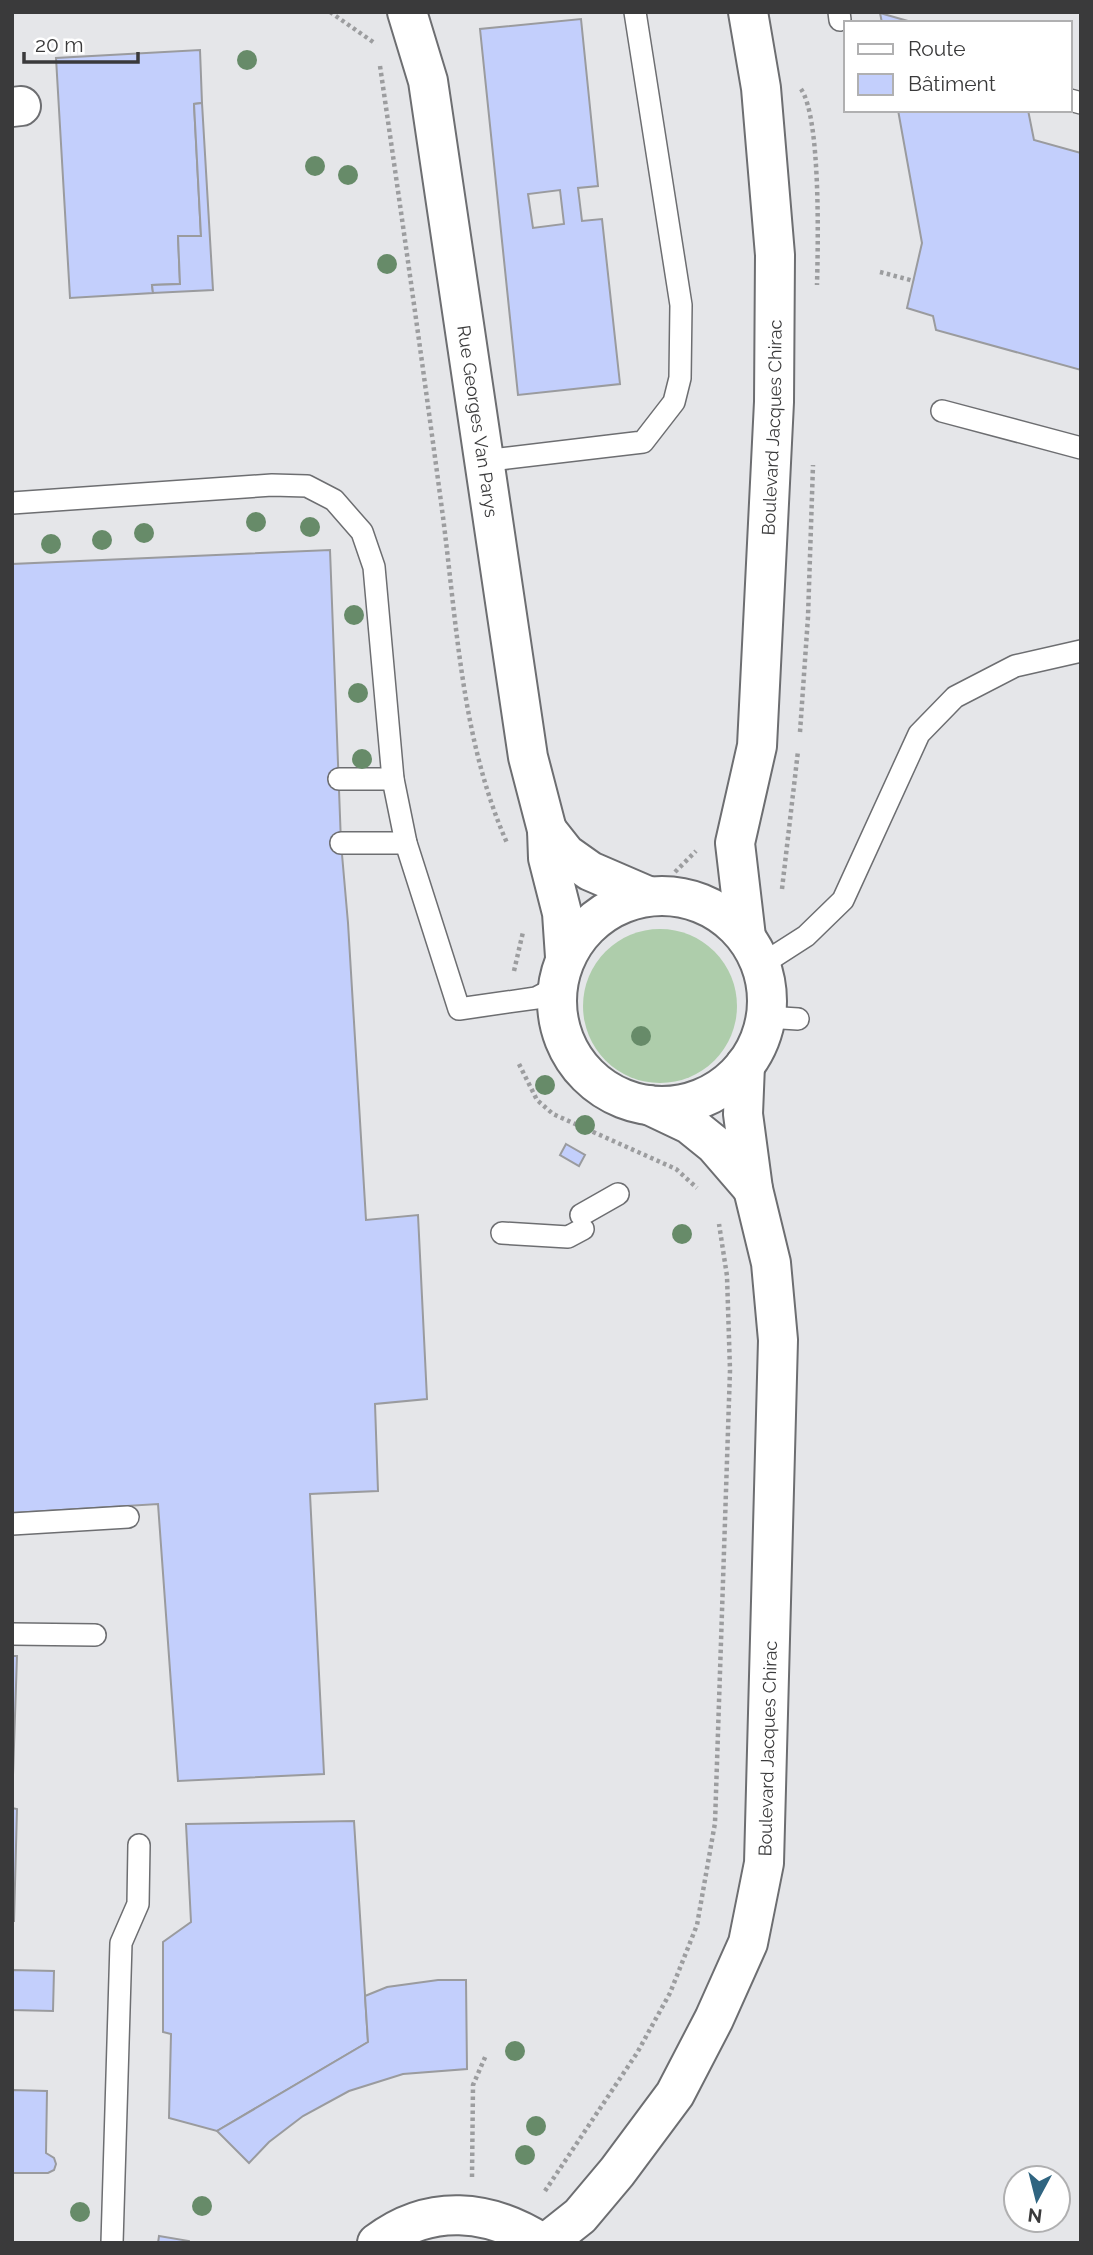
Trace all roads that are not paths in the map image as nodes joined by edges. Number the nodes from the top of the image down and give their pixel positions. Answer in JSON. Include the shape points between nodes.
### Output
{"nodes":[{"id":1,"x":407,"y":12,"type":"edge"},
{"id":2,"x":635,"y":12,"type":"edge"},
{"id":3,"x":748,"y":12,"type":"edge"},
{"id":4,"x":942,"y":411,"type":"dead end"},
{"id":5,"x":1081,"y":448,"type":"edge"},
{"id":6,"x":483,"y":461,"type":"junction"},
{"id":7,"x":12,"y":503,"type":"edge"},
{"id":8,"x":1081,"y":650,"type":"edge"},
{"id":9,"x":339,"y":779,"type":"dead end"},
{"id":10,"x":393,"y":779,"type":"junction"},
{"id":11,"x":547,"y":830,"type":"junction"},
{"id":12,"x":341,"y":843,"type":"dead end"},
{"id":13,"x":406,"y":843,"type":"junction"},
{"id":14,"x":735,"y":843,"type":"junction"},
{"id":15,"x":661,"y":896,"type":"junction"},
{"id":16,"x":753,"y":951,"type":"junction"},
{"id":17,"x":561,"y":972,"type":"junction"},
{"id":18,"x":745,"y":1066,"type":"junction"},
{"id":19,"x":649,"y":1105,"type":"junction"},
{"id":20,"x":753,"y":1189,"type":"junction"},
{"id":21,"x":618,"y":1194,"type":"dead end"},
{"id":22,"x":502,"y":1233,"type":"dead end"},
{"id":23,"x":128,"y":1517,"type":"dead end"},
{"id":24,"x":12,"y":1524,"type":"edge"},
{"id":25,"x":12,"y":1634,"type":"edge"},
{"id":26,"x":95,"y":1635,"type":"dead end"},
{"id":27,"x":139,"y":1845,"type":"dead end"},
{"id":28,"x":112,"y":2243,"type":"edge"},
{"id":29,"x":377,"y":2243,"type":"edge"},
{"id":30,"x":544,"y":2243,"type":"edge"}],
"edges":[{"from":1,"to":6,"type":"main road","name":"Rue Georges Van Parys","via":[[428,81]]},
{"from":2,"to":6,"type":"lane","via":[[681,305],[680,378],[674,402],[643,442]]},
{"from":3,"to":14,"type":"main road","name":"Boulevard Jacques Chirac","via":[[761,88],[775,255],[774,402],[757,746]]},
{"from":4,"to":5,"type":"lane"},
{"from":6,"to":11,"type":"main road","name":"Rue Georges Van Parys","via":[[528,757]]},
{"from":7,"to":10,"type":"lane","via":[[272,485],[307,486],[334,500],[362,532],[374,567]]},
{"from":8,"to":16,"type":"lane","via":[[1015,666],[955,698],[919,734],[843,900],[806,936]]},
{"from":9,"to":10,"type":"lane"},
{"from":10,"to":13,"type":"lane"},
{"from":11,"to":15,"type":"main road","name":"Rue Georges Van Parys","via":[[566,854],[590,871]]},
{"from":11,"to":17,"type":"main road","name":"Rue Georges Van Parys","via":[[548,858],[562,914]]},
{"from":12,"to":13,"type":"lane"},
{"from":13,"to":17,"type":"lane","via":[[459,1009],[536,998]]},
{"from":14,"to":15,"type":"main road","name":"Boulevard Jacques Chirac","via":[[707,877]]},
{"from":14,"to":16,"type":"main road","name":"Boulevard Jacques Chirac"},
{"from":15,"to":16,"type":"main road","via":[[708,905],[725,917]]},
{"from":15,"to":17,"type":"main road","name":"Boulevard Jacques Chirac","via":[[619,904],[592,921],[574,941]]},
{"from":16,"to":18,"type":"main road","name":"Boulevard Jacques Chirac","via":[[782,1018]]},
{"from":17,"to":19,"type":"main road","name":"Boulevard Jacques Chirac","via":[[558,1019],[574,1059],[604,1089]]},
{"from":18,"to":19,"type":"main road","name":"Boulevard Jacques Chirac","via":[[726,1085],[702,1098],[676,1105]]},
{"from":18,"to":20,"type":"main road","name":"Boulevard Jacques Chirac","via":[[743,1114]]},
{"from":19,"to":20,"type":"main road","name":"Boulevard Jacques Chirac","via":[[690,1124],[715,1144]]},
{"from":20,"to":30,"type":"main road","name":"Boulevard Jacques Chirac","via":[[771,1263],[778,1340],[764,1863],[748,1943],[675,2094],[580,2216]]},
{"from":21,"to":22,"type":"lane","via":[[568,1237]]},
{"from":23,"to":24,"type":"lane"},
{"from":25,"to":26,"type":"lane"},
{"from":27,"to":28,"type":"lane","via":[[138,1904],[121,1943]]},
{"from":29,"to":30,"type":"main road","via":[[409,2224],[456,2215],[503,2222]]}]}
